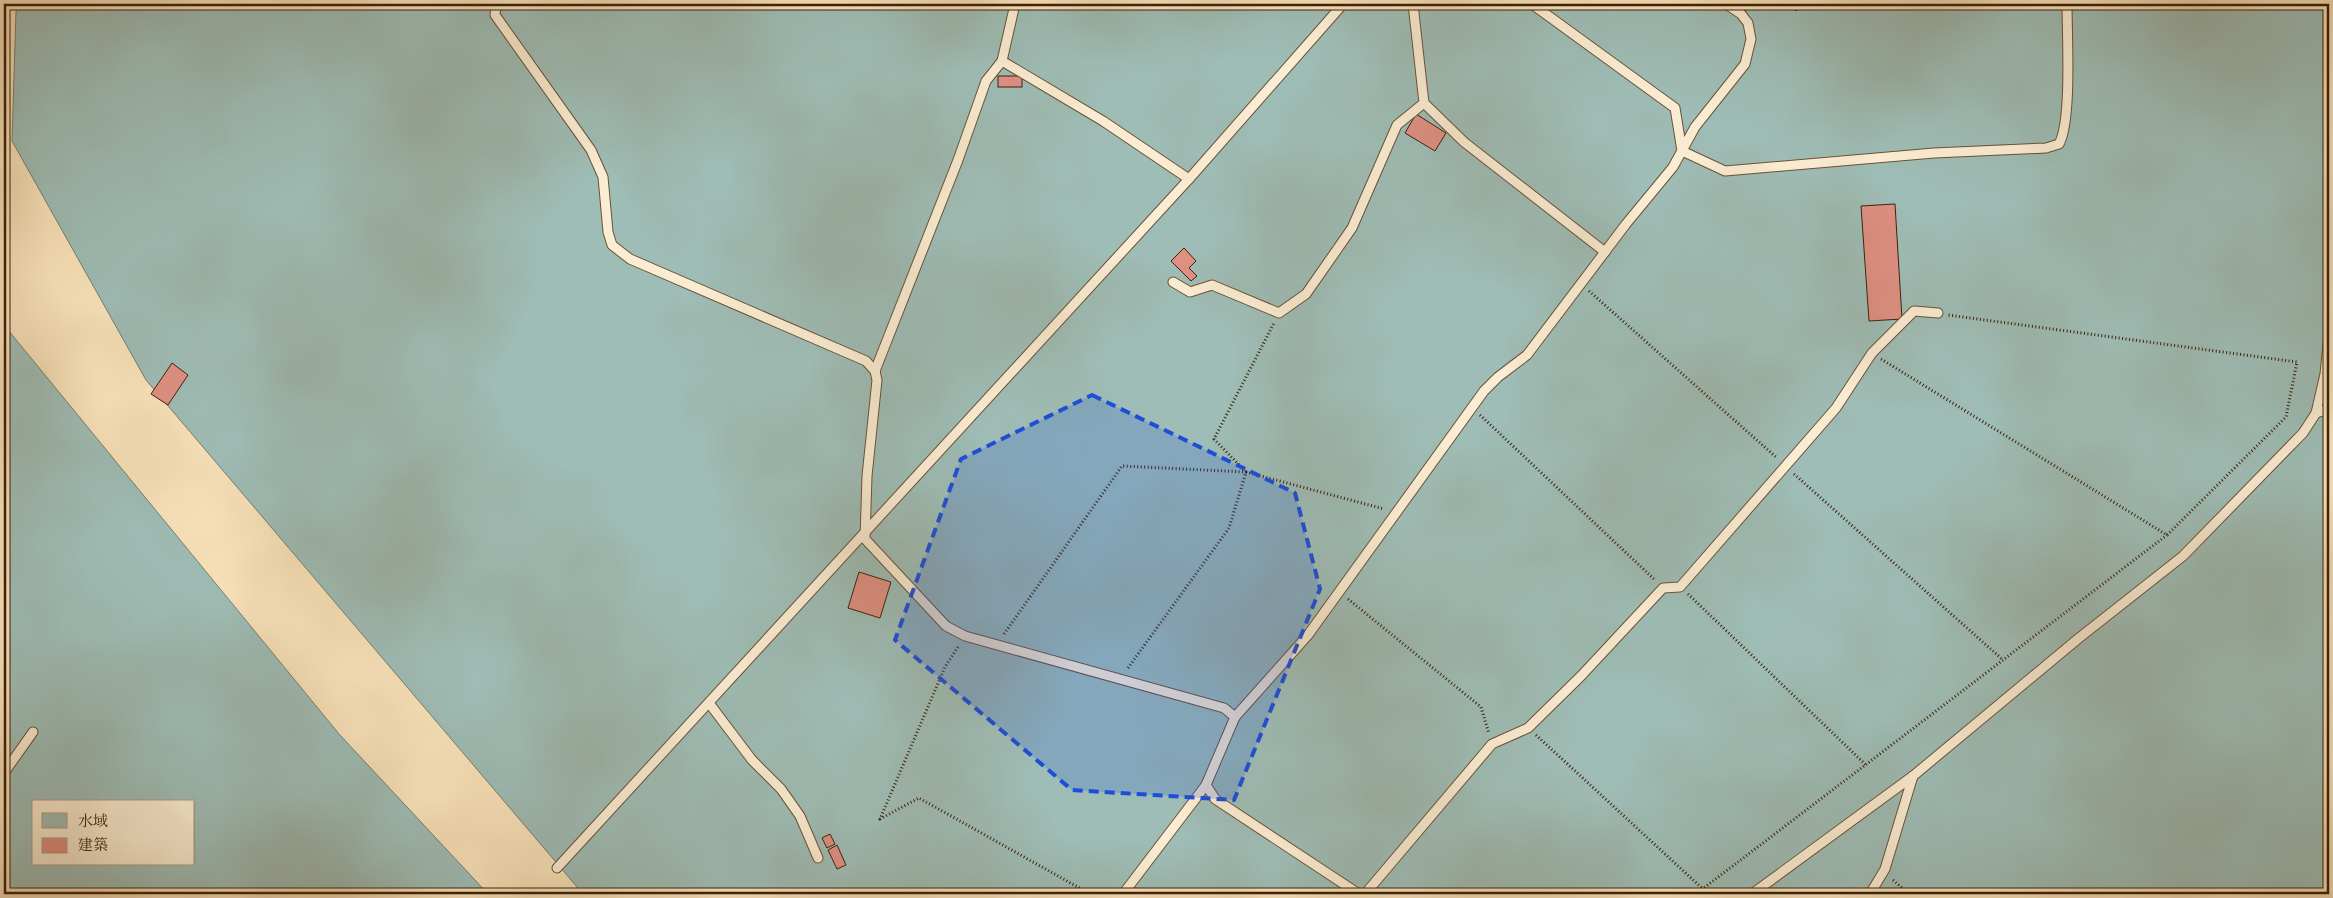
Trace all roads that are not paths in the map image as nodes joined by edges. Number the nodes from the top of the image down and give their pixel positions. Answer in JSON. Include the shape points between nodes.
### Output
{"nodes":[{"id":1,"x":496,"y":4,"type":"edge"},
{"id":2,"x":1015,"y":4,"type":"edge"},
{"id":3,"x":1343,"y":4,"type":"edge"},
{"id":4,"x":1412,"y":4,"type":"edge"},
{"id":5,"x":1532,"y":4,"type":"edge"},
{"id":6,"x":1726,"y":4,"type":"edge"},
{"id":7,"x":2067,"y":4,"type":"edge"},
{"id":8,"x":1002,"y":60,"type":"junction"},
{"id":9,"x":1424,"y":103,"type":"junction"},
{"id":10,"x":1682,"y":151,"type":"junction"},
{"id":11,"x":1189,"y":179,"type":"junction"},
{"id":12,"x":1605,"y":252,"type":"junction"},
{"id":13,"x":1174,"y":282,"type":"dead end"},
{"id":14,"x":1938,"y":313,"type":"road end"},
{"id":15,"x":2329,"y":334,"type":"edge"},
{"id":16,"x":875,"y":371,"type":"junction"},
{"id":17,"x":2329,"y":409,"type":"edge"},
{"id":18,"x":2316,"y":413,"type":"junction"},
{"id":19,"x":865,"y":532,"type":"junction"},
{"id":20,"x":709,"y":703,"type":"junction"},
{"id":21,"x":1235,"y":717,"type":"junction"},
{"id":22,"x":33,"y":732,"type":"dead end"},
{"id":23,"x":4,"y":773,"type":"edge"},
{"id":24,"x":1913,"y":776,"type":"junction"},
{"id":25,"x":1206,"y":785,"type":"junction"},
{"id":26,"x":818,"y":858,"type":"dead end"},
{"id":27,"x":557,"y":868,"type":"dead end"},
{"id":28,"x":1123,"y":894,"type":"edge"},
{"id":29,"x":1359,"y":894,"type":"edge"},
{"id":30,"x":1365,"y":894,"type":"edge"},
{"id":31,"x":1752,"y":894,"type":"edge"},
{"id":32,"x":1870,"y":894,"type":"edge"}],
"edges":[{"from":1,"to":16,"type":"lane","via":[[495,15],[591,150],[603,177],[612,245],[630,259],[866,361]]},
{"from":2,"to":8,"type":"lane"},
{"from":3,"to":11,"type":"lane"},
{"from":4,"to":9,"type":"lane"},
{"from":5,"to":10,"type":"lane","via":[[1675,108]]},
{"from":6,"to":10,"type":"lane","via":[[1748,23],[1751,39],[1745,64],[1695,127]]},
{"from":7,"to":10,"type":"lane","via":[[2067,86],[2064,136],[2059,144],[2046,148],[1934,153],[1725,171]]},
{"from":8,"to":11,"type":"lane","via":[[1103,121]]},
{"from":8,"to":16,"type":"lane","via":[[986,81]]},
{"from":9,"to":12,"type":"lane","via":[[1464,142]]},
{"from":9,"to":13,"type":"lane","via":[[1396,125],[1352,228],[1306,294],[1279,313],[1212,285],[1190,292]]},
{"from":10,"to":12,"type":"lane","via":[[1673,167]]},
{"from":11,"to":19,"type":"lane"},
{"from":12,"to":21,"type":"lane","via":[[1527,355],[1498,377],[1472,408],[1308,635]]},
{"from":14,"to":30,"type":"lane","via":[[1914,312],[1872,353],[1836,408],[1680,587],[1663,588],[1528,728],[1492,744]]},
{"from":15,"to":18,"type":"lane","via":[[2325,374]]},
{"from":16,"to":19,"type":"lane","via":[[877,380]]},
{"from":17,"to":18,"type":"lane"},
{"from":18,"to":24,"type":"lane","via":[[2303,433],[2183,556]]},
{"from":19,"to":20,"type":"lane"},
{"from":19,"to":21,"type":"lane","via":[[865,539],[946,626],[965,636],[1224,708]]},
{"from":20,"to":26,"type":"lane","via":[[800,816]]},
{"from":20,"to":27,"type":"lane"},
{"from":21,"to":25,"type":"lane"},
{"from":22,"to":23,"type":"lane"},
{"from":24,"to":31,"type":"lane"},
{"from":24,"to":32,"type":"lane","via":[[1884,872]]},
{"from":25,"to":28,"type":"lane"},
{"from":25,"to":29,"type":"lane","via":[[1215,799]]}]}
